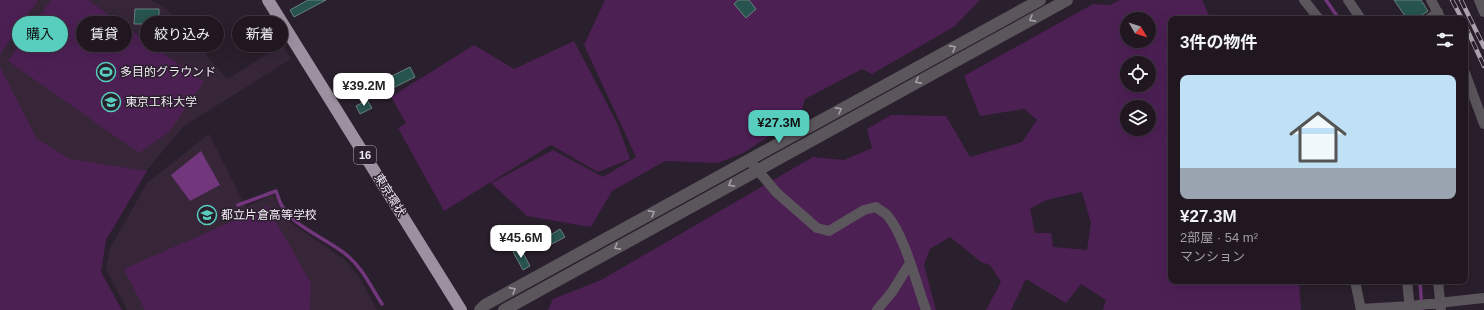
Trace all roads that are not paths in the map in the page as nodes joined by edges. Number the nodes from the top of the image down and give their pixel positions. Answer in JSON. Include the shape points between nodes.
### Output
{"nodes":[{"id":1,"x":268,"y":0,"type":"edge"},
{"id":2,"x":1040,"y":0,"type":"edge"},
{"id":3,"x":1067,"y":0,"type":"edge"},
{"id":4,"x":1304,"y":0,"type":"edge"},
{"id":5,"x":1348,"y":0,"type":"edge"},
{"id":6,"x":1431,"y":0,"type":"edge"},
{"id":7,"x":1479,"y":0,"type":"edge"},
{"id":8,"x":1484,"y":12,"type":"edge"},
{"id":9,"x":1317,"y":16,"type":"edge"},
{"id":10,"x":1359,"y":16,"type":"edge"},
{"id":11,"x":1440,"y":16,"type":"edge"},
{"id":12,"x":1468,"y":82,"type":"edge"},
{"id":13,"x":1484,"y":124,"type":"edge"},
{"id":14,"x":749,"y":160,"type":"junction"},
{"id":15,"x":756,"y":170,"type":"junction"},
{"id":16,"x":910,"y":263,"type":"junction"},
{"id":17,"x":1356,"y":284,"type":"edge"},
{"id":18,"x":1407,"y":284,"type":"edge"},
{"id":19,"x":1438,"y":284,"type":"edge"},
{"id":20,"x":1484,"y":298,"type":"edge"},
{"id":21,"x":1439,"y":305,"type":"edge"},
{"id":22,"x":1411,"y":307,"type":"edge"},
{"id":23,"x":461,"y":310,"type":"edge"},
{"id":24,"x":480,"y":310,"type":"edge"},
{"id":25,"x":504,"y":310,"type":"edge"},
{"id":26,"x":877,"y":310,"type":"edge"},
{"id":27,"x":926,"y":310,"type":"edge"},
{"id":28,"x":1361,"y":310,"type":"edge"}],
"edges":[{"from":1,"to":23,"type":"highway","name":"東京環状","number":"16"},
{"from":14,"to":2,"type":"street","one_way":true},
{"from":3,"to":15,"type":"street","one_way":true},
{"from":4,"to":9,"type":"street"},
{"from":5,"to":10,"type":"street"},
{"from":6,"to":11,"type":"street"},
{"from":7,"to":8,"type":"street"},
{"from":12,"to":13,"type":"street"},
{"from":14,"to":15,"type":"street"},
{"from":24,"to":14,"type":"street","one_way":true},
{"from":15,"to":16,"type":"street","via":[[777,193],[817,228],[829,231],[864,210],[876,208],[886,214]]},
{"from":15,"to":25,"type":"street","one_way":true},
{"from":16,"to":26,"type":"street"},
{"from":16,"to":27,"type":"street"},
{"from":17,"to":28,"type":"street"},
{"from":18,"to":22,"type":"street"},
{"from":19,"to":21,"type":"street"},
{"from":20,"to":21,"type":"street"},
{"from":21,"to":22,"type":"street"},
{"from":22,"to":28,"type":"street"}]}
